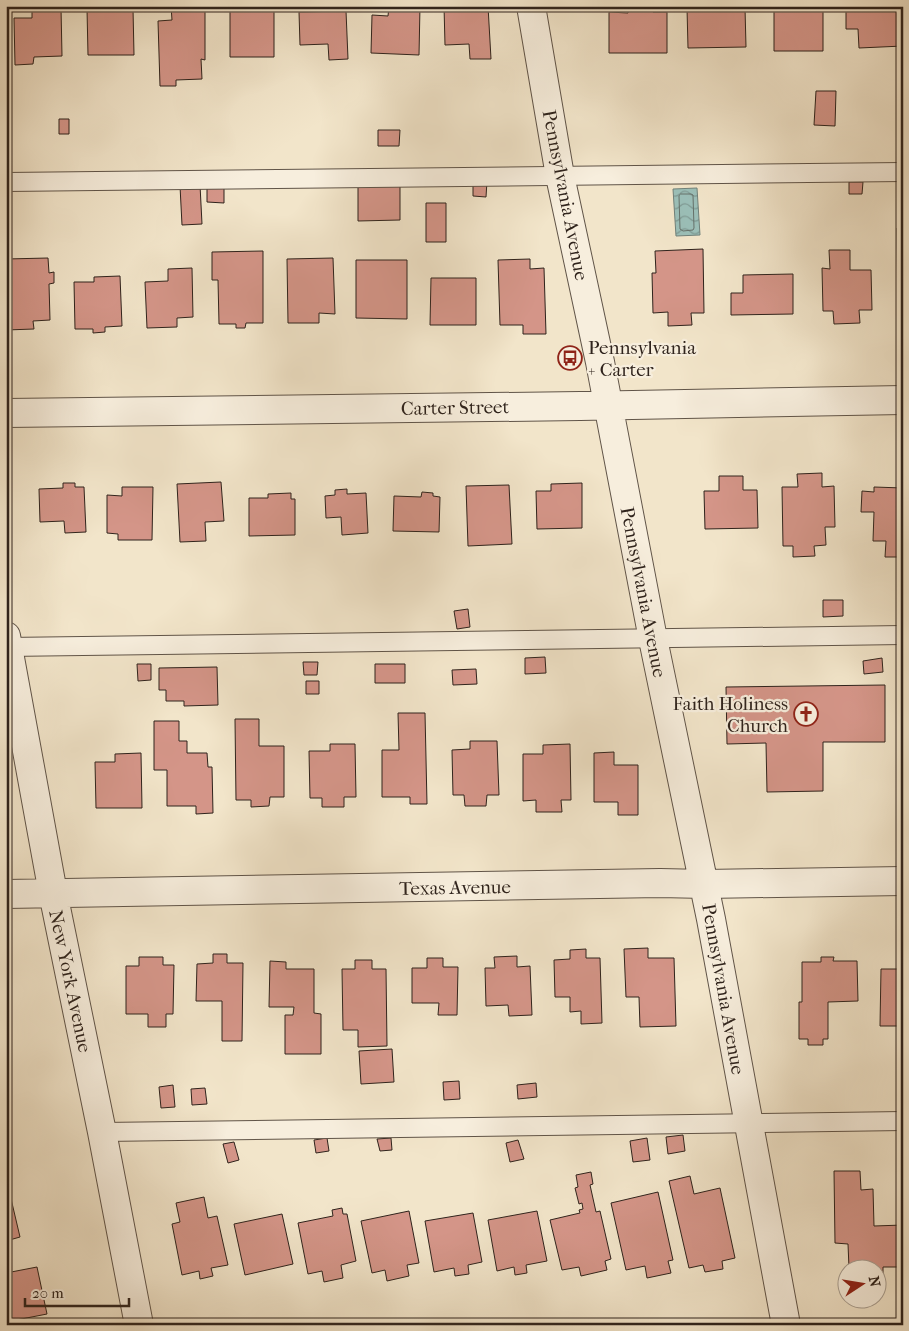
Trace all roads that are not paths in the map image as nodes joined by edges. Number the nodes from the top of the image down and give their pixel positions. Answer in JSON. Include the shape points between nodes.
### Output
{"nodes":[{"id":1,"x":531,"y":6,"type":"edge"},
{"id":2,"x":903,"y":172,"type":"edge"},
{"id":3,"x":560,"y":176,"type":"junction"},
{"id":4,"x":6,"y":182,"type":"edge"},
{"id":5,"x":903,"y":400,"type":"edge"},
{"id":6,"x":609,"y":405,"type":"junction"},
{"id":7,"x":6,"y":413,"type":"edge"},
{"id":8,"x":903,"y":635,"type":"edge"},
{"id":9,"x":653,"y":639,"type":"junction"},
{"id":10,"x":7,"y":644,"type":"edge"},
{"id":11,"x":903,"y":881,"type":"edge"},
{"id":12,"x":705,"y":884,"type":"junction"},
{"id":13,"x":53,"y":893,"type":"junction"},
{"id":14,"x":6,"y":894,"type":"edge"},
{"id":15,"x":903,"y":1121,"type":"edge"},
{"id":16,"x":748,"y":1123,"type":"junction"},
{"id":17,"x":102,"y":1132,"type":"junction"},
{"id":18,"x":139,"y":1325,"type":"edge"},
{"id":19,"x":786,"y":1325,"type":"edge"}],
"edges":[{"from":1,"to":3,"type":"street","name":"Pennsylvania Avenue"},
{"from":2,"to":3,"type":"lane"},
{"from":3,"to":4,"type":"lane"},
{"from":3,"to":6,"type":"street","name":"Pennsylvania Avenue"},
{"from":5,"to":6,"type":"street","name":"Carter Street"},
{"from":6,"to":7,"type":"street","name":"Carter Street"},
{"from":6,"to":9,"type":"street","name":"Pennsylvania Avenue"},
{"from":8,"to":9,"type":"lane"},
{"from":9,"to":10,"type":"lane"},
{"from":9,"to":12,"type":"street","name":"Pennsylvania Avenue"},
{"from":10,"to":13,"type":"street","name":"New York Avenue"},
{"from":11,"to":12,"type":"street","name":"Texas Avenue"},
{"from":12,"to":13,"type":"street","name":"Texas Avenue"},
{"from":12,"to":16,"type":"street","name":"Pennsylvania Avenue"},
{"from":13,"to":14,"type":"street","name":"Texas Avenue"},
{"from":13,"to":17,"type":"street","name":"New York Avenue"},
{"from":15,"to":16,"type":"lane"},
{"from":16,"to":17,"type":"lane"},
{"from":16,"to":19,"type":"street","name":"Pennsylvania Avenue"},
{"from":17,"to":18,"type":"street","name":"New York Avenue"}]}
